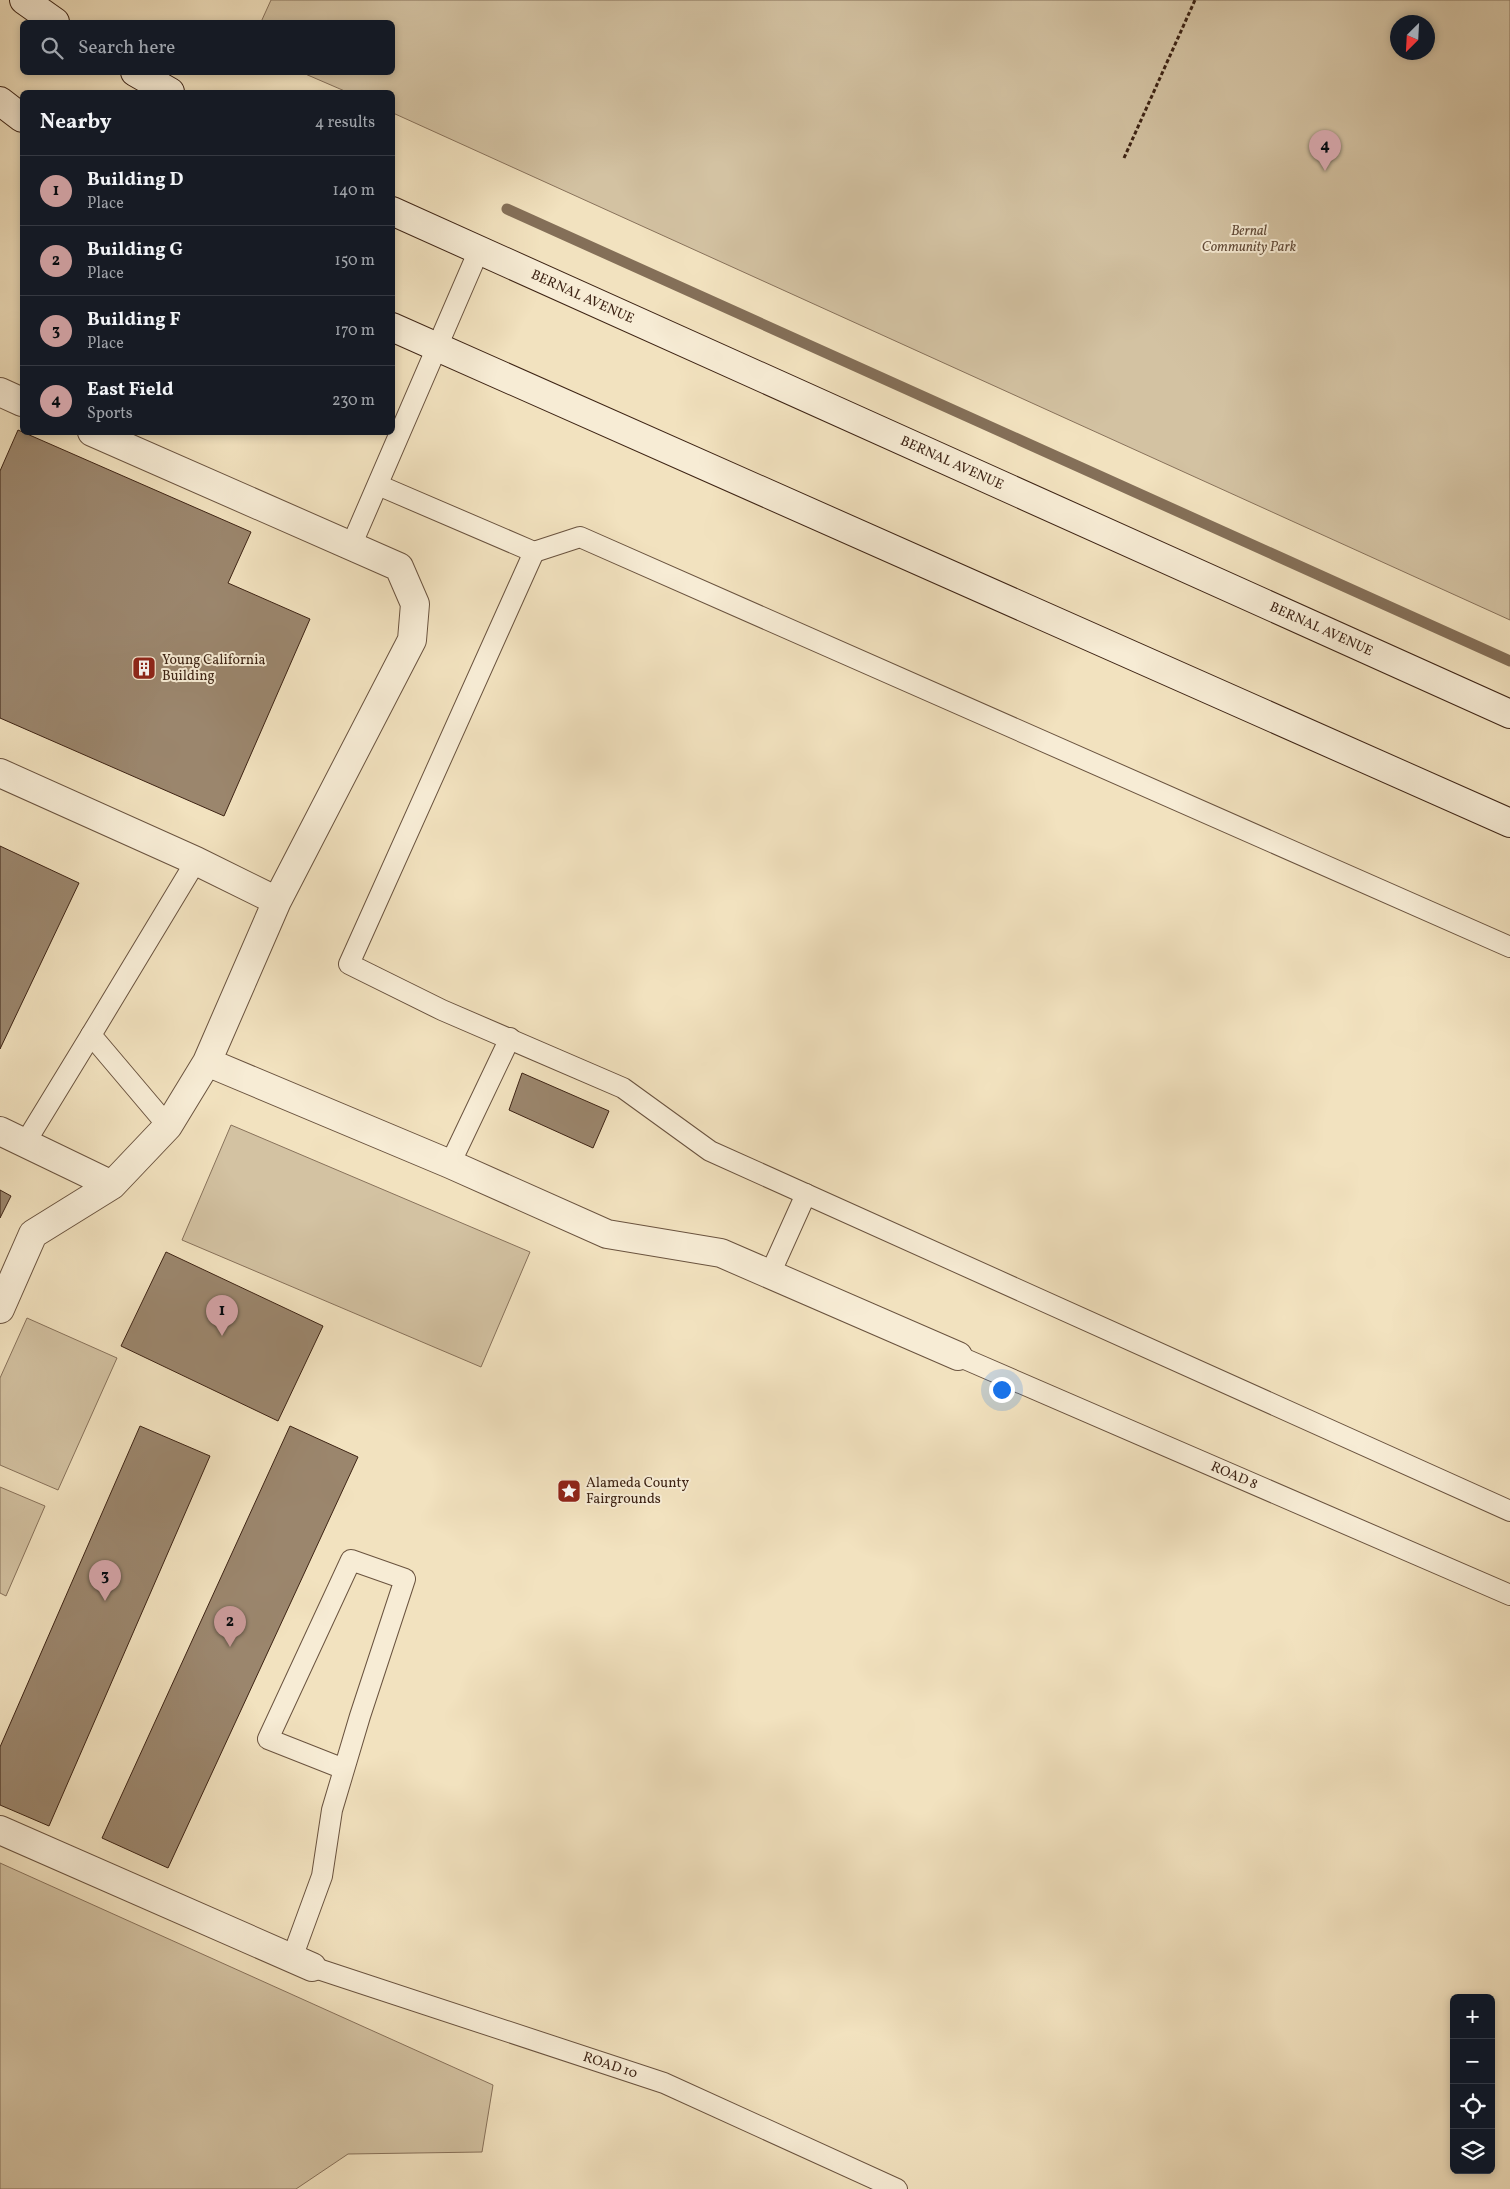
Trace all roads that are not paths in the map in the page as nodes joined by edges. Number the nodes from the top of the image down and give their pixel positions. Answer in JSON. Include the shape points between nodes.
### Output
{"nodes":[{"id":1,"x":24,"y":0,"type":"edge"},
{"id":2,"x":52,"y":20,"type":"edge"},
{"id":3,"x":140,"y":75,"type":"edge"},
{"id":4,"x":166,"y":90,"type":"edge"},
{"id":5,"x":0,"y":101,"type":"edge"},
{"id":6,"x":20,"y":116,"type":"edge"},
{"id":7,"x":395,"y":211,"type":"edge"},
{"id":8,"x":479,"y":250,"type":"junction"},
{"id":9,"x":395,"y":328,"type":"edge"},
{"id":10,"x":438,"y":347,"type":"junction"},
{"id":11,"x":0,"y":392,"type":"edge"},
{"id":12,"x":20,"y":401,"type":"edge"},
{"id":13,"x":99,"y":435,"type":"edge"},
{"id":14,"x":378,"y":485,"type":"junction"},
{"id":15,"x":351,"y":546,"type":"junction"},
{"id":16,"x":534,"y":552,"type":"junction"},
{"id":17,"x":1510,"y":714,"type":"edge"},
{"id":18,"x":0,"y":773,"type":"edge"},
{"id":19,"x":1510,"y":823,"type":"edge"},
{"id":20,"x":196,"y":861,"type":"junction"},
{"id":21,"x":277,"y":900,"type":"junction"},
{"id":22,"x":1510,"y":948,"type":"edge"},
{"id":23,"x":91,"y":1035,"type":"junction"},
{"id":24,"x":510,"y":1038,"type":"junction"},
{"id":25,"x":207,"y":1062,"type":"junction"},
{"id":26,"x":168,"y":1126,"type":"junction"},
{"id":27,"x":0,"y":1131,"type":"edge"},
{"id":28,"x":25,"y":1143,"type":"junction"},
{"id":29,"x":450,"y":1164,"type":"junction"},
{"id":30,"x":112,"y":1185,"type":"junction"},
{"id":31,"x":806,"y":1194,"type":"junction"},
{"id":32,"x":770,"y":1274,"type":"junction"},
{"id":33,"x":0,"y":1309,"type":"edge"},
{"id":34,"x":958,"y":1356,"type":"joint"},
{"id":35,"x":1510,"y":1511,"type":"edge"},
{"id":36,"x":1510,"y":1595,"type":"edge"},
{"id":37,"x":344,"y":1769,"type":"junction"},
{"id":38,"x":0,"y":1830,"type":"edge"},
{"id":39,"x":302,"y":1963,"type":"junction"},
{"id":40,"x":897,"y":2189,"type":"edge"}],
"edges":[{"from":1,"to":2,"type":"street"},
{"from":3,"to":4,"type":"street"},
{"from":5,"to":6,"type":"street"},
{"from":7,"to":8,"type":"street","name":"BERNAL AVENUE"},
{"from":8,"to":10,"type":"lane"},
{"from":8,"to":17,"type":"street","name":"BERNAL AVENUE"},
{"from":9,"to":10,"type":"street"},
{"from":10,"to":14,"type":"lane"},
{"from":10,"to":19,"type":"street"},
{"from":11,"to":12,"type":"street"},
{"from":13,"to":15,"type":"street"},
{"from":14,"to":15,"type":"lane"},
{"from":14,"to":16,"type":"lane"},
{"from":15,"to":21,"type":"street","via":[[399,568],[415,604],[412,640]]},
{"from":16,"to":22,"type":"lane","via":[[580,537]]},
{"from":16,"to":24,"type":"lane","via":[[349,964],[442,1010]]},
{"from":18,"to":20,"type":"street"},
{"from":20,"to":21,"type":"street"},
{"from":20,"to":23,"type":"lane"},
{"from":21,"to":25,"type":"street"},
{"from":23,"to":26,"type":"lane"},
{"from":23,"to":28,"type":"lane"},
{"from":24,"to":29,"type":"lane"},
{"from":24,"to":31,"type":"lane","via":[[624,1088],[710,1151]]},
{"from":25,"to":26,"type":"street"},
{"from":25,"to":29,"type":"street"},
{"from":26,"to":30,"type":"street"},
{"from":27,"to":28,"type":"street"},
{"from":28,"to":30,"type":"street"},
{"from":29,"to":32,"type":"street","via":[[607,1234],[721,1253]]},
{"from":30,"to":33,"type":"street","via":[[33,1234]]},
{"from":31,"to":32,"type":"lane"},
{"from":31,"to":35,"type":"lane"},
{"from":32,"to":34,"type":"street"},
{"from":34,"to":36,"type":"lane","name":"ROAD 8"},
{"from":37,"to":37,"type":"lane","via":[[405,1579],[351,1560],[268,1739]]},
{"from":37,"to":39,"type":"lane","via":[[332,1810],[322,1876]]},
{"from":38,"to":39,"type":"street"},
{"from":39,"to":40,"type":"lane","name":"ROAD 10","via":[[664,2083]]}]}
